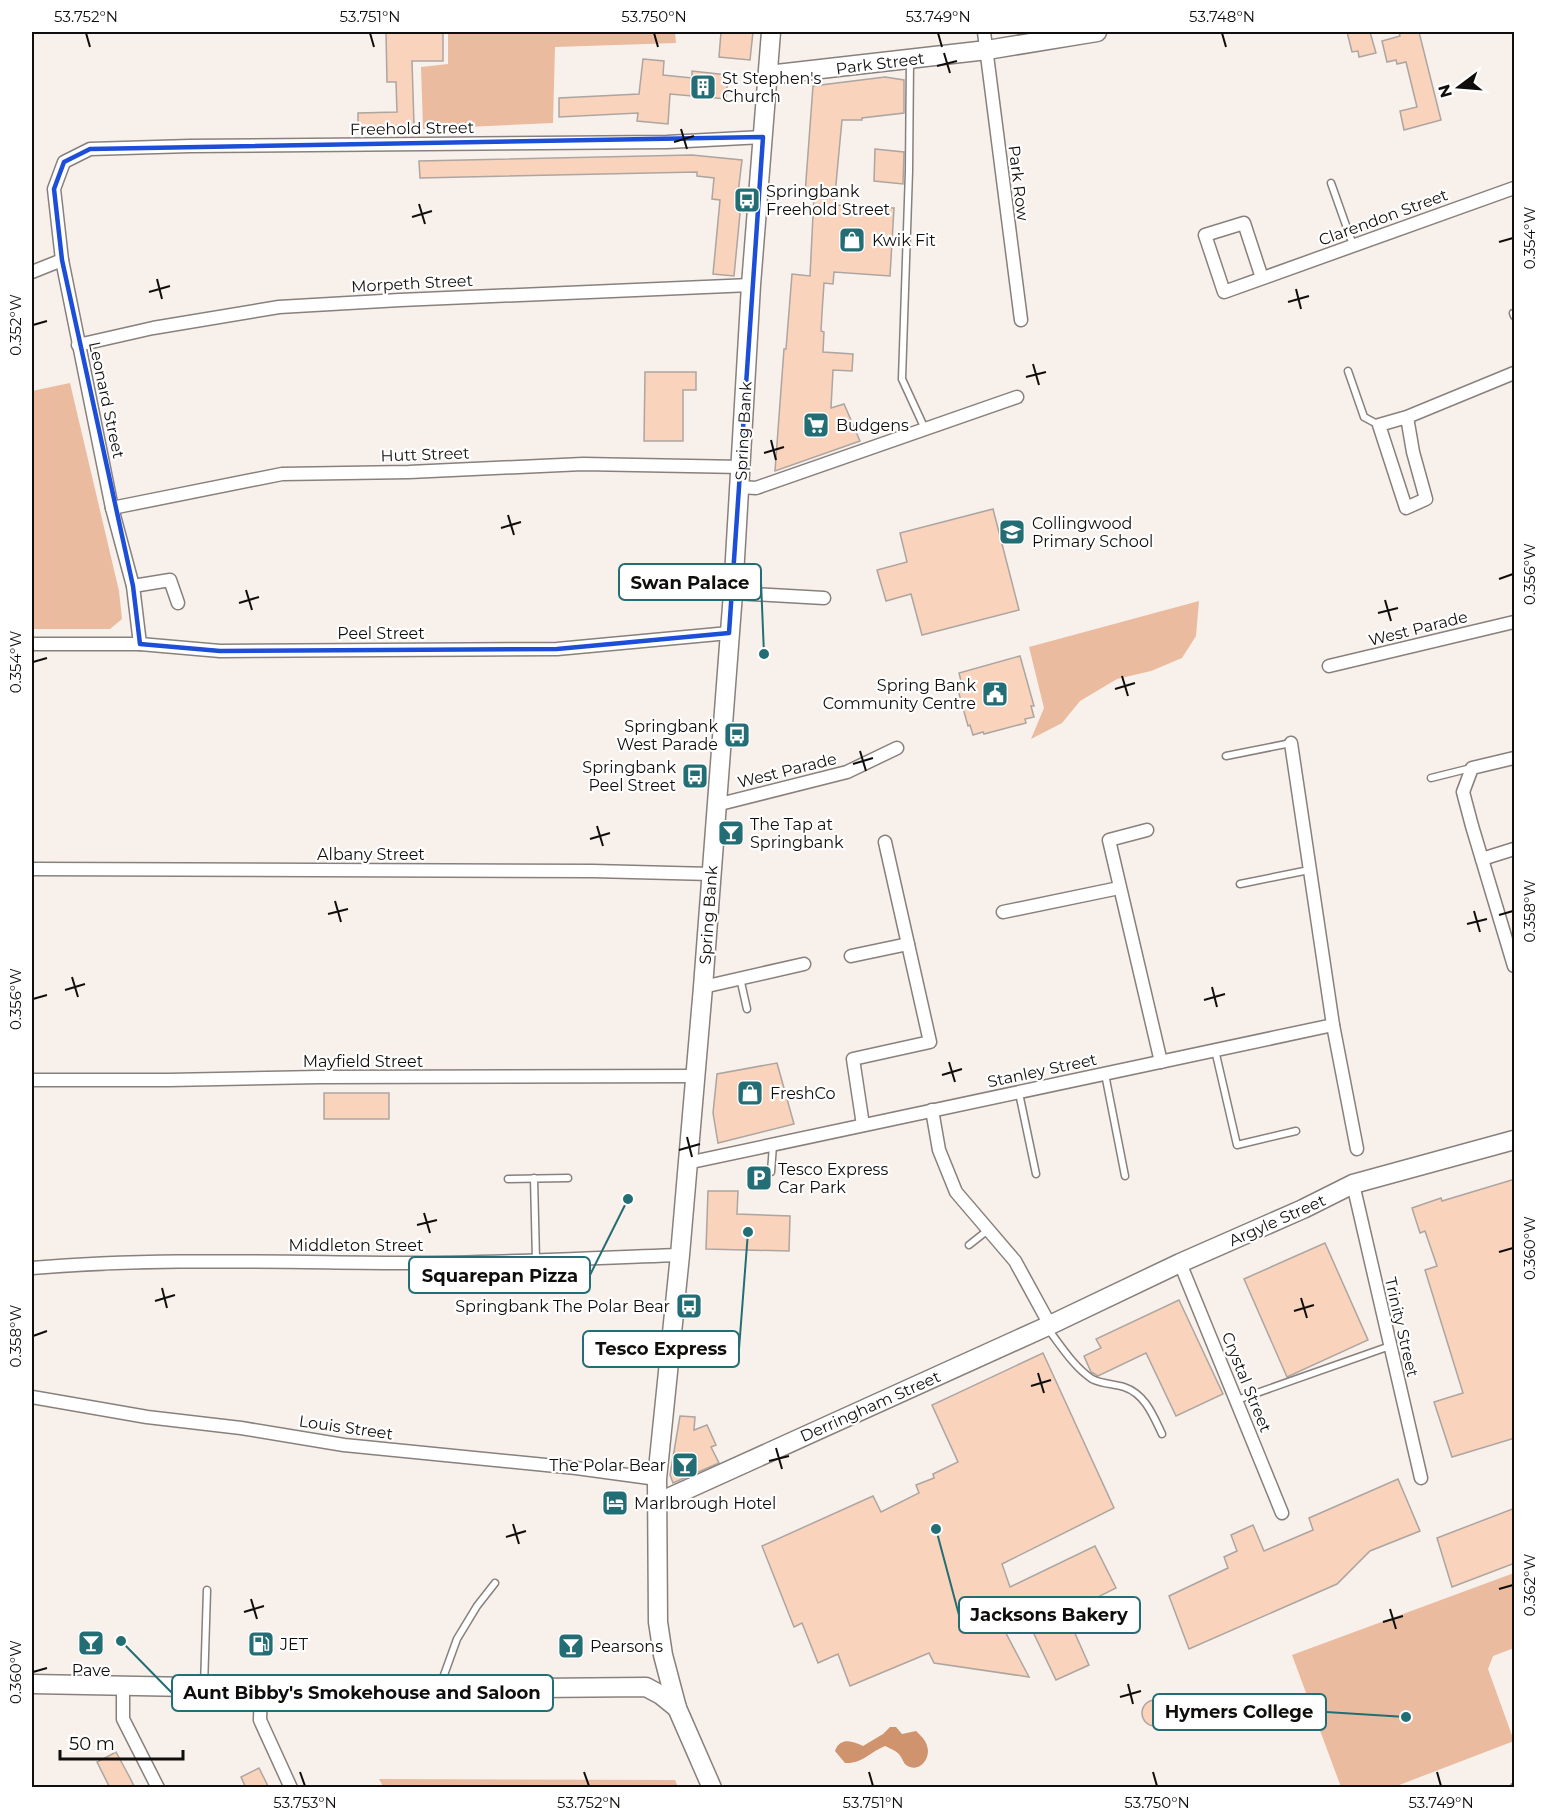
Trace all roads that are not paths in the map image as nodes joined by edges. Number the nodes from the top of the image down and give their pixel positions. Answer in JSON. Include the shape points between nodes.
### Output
{"nodes":[{"id":1,"x":771,"y":32,"type":"edge"},
{"id":2,"x":984,"y":32,"type":"edge"},
{"id":3,"x":1097,"y":32,"type":"edge"},
{"id":4,"x":987,"y":50,"type":"junction"},
{"id":5,"x":910,"y":59,"type":"junction"},
{"id":6,"x":768,"y":75,"type":"junction"},
{"id":7,"x":763,"y":137,"type":"junction"},
{"id":8,"x":64,"y":162,"type":"joint"},
{"id":9,"x":1330,"y":183,"type":"dead end"},
{"id":10,"x":1515,"y":188,"type":"edge"},
{"id":11,"x":1353,"y":245,"type":"junction"},
{"id":12,"x":62,"y":260,"type":"junction"},
{"id":13,"x":32,"y":272,"type":"edge"},
{"id":14,"x":1262,"y":278,"type":"junction"},
{"id":15,"x":751,"y":285,"type":"junction"},
{"id":16,"x":1021,"y":320,"type":"dead end"},
{"id":17,"x":78,"y":345,"type":"junction"},
{"id":18,"x":1348,"y":371,"type":"dead end"},
{"id":19,"x":1515,"y":374,"type":"edge"},
{"id":20,"x":1017,"y":397,"type":"dead end"},
{"id":21,"x":1407,"y":417,"type":"junction"},
{"id":22,"x":1379,"y":425,"type":"junction"},
{"id":23,"x":925,"y":430,"type":"junction"},
{"id":24,"x":742,"y":467,"type":"junction"},
{"id":25,"x":740,"y":487,"type":"junction"},
{"id":26,"x":112,"y":508,"type":"junction"},
{"id":27,"x":134,"y":586,"type":"junction"},
{"id":28,"x":733,"y":593,"type":"junction"},
{"id":29,"x":824,"y":598,"type":"dead end"},
{"id":30,"x":178,"y":603,"type":"dead end"},
{"id":31,"x":1515,"y":622,"type":"edge"},
{"id":32,"x":729,"y":633,"type":"junction"},
{"id":33,"x":32,"y":644,"type":"edge"},
{"id":34,"x":140,"y":644,"type":"junction"},
{"id":35,"x":1329,"y":666,"type":"dead end"},
{"id":36,"x":1291,"y":743,"type":"joint"},
{"id":37,"x":897,"y":748,"type":"dead end"},
{"id":38,"x":1226,"y":756,"type":"dead end"},
{"id":39,"x":1515,"y":758,"type":"edge"},
{"id":40,"x":1472,"y":768,"type":"junction"},
{"id":41,"x":1431,"y":778,"type":"dead end"},
{"id":42,"x":716,"y":805,"type":"junction"},
{"id":43,"x":1147,"y":830,"type":"dead end"},
{"id":44,"x":885,"y":842,"type":"dead end"},
{"id":45,"x":1515,"y":849,"type":"edge"},
{"id":46,"x":1482,"y":859,"type":"junction"},
{"id":47,"x":32,"y":869,"type":"edge"},
{"id":48,"x":1308,"y":870,"type":"junction"},
{"id":49,"x":711,"y":874,"type":"junction"},
{"id":50,"x":1240,"y":884,"type":"dead end"},
{"id":51,"x":1119,"y":888,"type":"junction"},
{"id":52,"x":1003,"y":912,"type":"dead end"},
{"id":53,"x":908,"y":944,"type":"junction"},
{"id":54,"x":851,"y":956,"type":"dead end"},
{"id":55,"x":804,"y":964,"type":"dead end"},
{"id":56,"x":1515,"y":966,"type":"edge"},
{"id":57,"x":740,"y":978,"type":"junction"},
{"id":58,"x":703,"y":987,"type":"junction"},
{"id":59,"x":747,"y":1010,"type":"dead end"},
{"id":60,"x":1334,"y":1025,"type":"junction"},
{"id":61,"x":1215,"y":1050,"type":"junction"},
{"id":62,"x":1161,"y":1062,"type":"junction"},
{"id":63,"x":1104,"y":1074,"type":"junction"},
{"id":64,"x":695,"y":1076,"type":"junction"},
{"id":65,"x":32,"y":1080,"type":"edge"},
{"id":66,"x":1019,"y":1092,"type":"junction"},
{"id":67,"x":932,"y":1110,"type":"junction"},
{"id":68,"x":863,"y":1125,"type":"junction"},
{"id":69,"x":1296,"y":1131,"type":"dead end"},
{"id":70,"x":1515,"y":1140,"type":"edge"},
{"id":71,"x":773,"y":1145,"type":"junction"},
{"id":72,"x":1357,"y":1149,"type":"dead end"},
{"id":73,"x":687,"y":1163,"type":"junction"},
{"id":74,"x":771,"y":1172,"type":"dead end"},
{"id":75,"x":1036,"y":1174,"type":"dead end"},
{"id":76,"x":1125,"y":1176,"type":"dead end"},
{"id":77,"x":534,"y":1178,"type":"junction"},
{"id":78,"x":568,"y":1178,"type":"dead end"},
{"id":79,"x":508,"y":1179,"type":"dead end"},
{"id":80,"x":1353,"y":1184,"type":"junction"},
{"id":81,"x":988,"y":1229,"type":"junction"},
{"id":82,"x":969,"y":1245,"type":"dead end"},
{"id":83,"x":680,"y":1255,"type":"junction"},
{"id":84,"x":536,"y":1260,"type":"junction"},
{"id":85,"x":1180,"y":1263,"type":"junction"},
{"id":86,"x":32,"y":1268,"type":"edge"},
{"id":87,"x":1048,"y":1325,"type":"junction"},
{"id":88,"x":1390,"y":1346,"type":"junction"},
{"id":89,"x":32,"y":1397,"type":"edge"},
{"id":90,"x":1237,"y":1400,"type":"junction"},
{"id":91,"x":1162,"y":1434,"type":"dead end"},
{"id":92,"x":1421,"y":1478,"type":"dead end"},
{"id":93,"x":657,"y":1479,"type":"junction"},
{"id":94,"x":657,"y":1503,"type":"junction"},
{"id":95,"x":1282,"y":1513,"type":"dead end"},
{"id":96,"x":495,"y":1583,"type":"dead end"},
{"id":97,"x":207,"y":1590,"type":"dead end"},
{"id":98,"x":663,"y":1655,"type":"junction"},
{"id":99,"x":32,"y":1684,"type":"edge"},
{"id":100,"x":123,"y":1685,"type":"junction"},
{"id":101,"x":204,"y":1687,"type":"junction"},
{"id":102,"x":646,"y":1688,"type":"junction"},
{"id":103,"x":261,"y":1689,"type":"junction"},
{"id":104,"x":438,"y":1689,"type":"junction"},
{"id":105,"x":677,"y":1708,"type":"junction"},
{"id":106,"x":158,"y":1788,"type":"edge"},
{"id":107,"x":291,"y":1788,"type":"edge"},
{"id":108,"x":712,"y":1788,"type":"edge"}],
"edges":[{"from":1,"to":6,"type":"street","name":"Spring Bank"},
{"from":2,"to":4,"type":"street","name":"Park Row"},
{"from":3,"to":4,"type":"street","name":"Park Street"},
{"from":4,"to":5,"type":"street","name":"Park Street"},
{"from":4,"to":16,"type":"street","name":"Park Row"},
{"from":5,"to":6,"type":"street","name":"Park Street"},
{"from":5,"to":23,"type":"lane","via":[[902,379]]},
{"from":6,"to":7,"type":"street","name":"Spring Bank"},
{"from":7,"to":8,"type":"street","name":"Freehold Street","via":[[667,142],[90,149]]},
{"from":7,"to":15,"type":"street","name":"Spring Bank"},
{"from":8,"to":12,"type":"street","name":"Leonard Street","via":[[54,189]]},
{"from":9,"to":11,"type":"lane"},
{"from":10,"to":11,"type":"street","name":"Clarendon Street"},
{"from":11,"to":14,"type":"street","name":"Clarendon Street"},
{"from":12,"to":13,"type":"street"},
{"from":12,"to":17,"type":"street","name":"Leonard Street"},
{"from":14,"to":14,"type":"street","name":"Clarendon Street","via":[[1244,223],[1205,235],[1224,292]]},
{"from":15,"to":17,"type":"street","name":"Morpeth Street","via":[[279,307]]},
{"from":15,"to":24,"type":"street","name":"Spring Bank"},
{"from":17,"to":26,"type":"street","name":"Leonard Street"},
{"from":18,"to":22,"type":"lane","via":[[1364,417]]},
{"from":19,"to":21,"type":"street"},
{"from":20,"to":23,"type":"street"},
{"from":21,"to":22,"type":"street"},
{"from":21,"to":22,"type":"street","via":[[1426,499],[1406,508]]},
{"from":23,"to":25,"type":"street","via":[[756,488]]},
{"from":24,"to":25,"type":"street","name":"Spring Bank"},
{"from":24,"to":26,"type":"street","name":"Hutt Street","via":[[584,464],[282,474]]},
{"from":25,"to":28,"type":"street","name":"Spring Bank"},
{"from":26,"to":27,"type":"street","name":"Leonard Street"},
{"from":27,"to":30,"type":"street","via":[[170,580]]},
{"from":27,"to":34,"type":"street","name":"Leonard Street"},
{"from":28,"to":29,"type":"street"},
{"from":28,"to":32,"type":"street","name":"Spring Bank"},
{"from":31,"to":35,"type":"street","name":"West Parade"},
{"from":32,"to":34,"type":"street","name":"Peel Street","via":[[557,649],[220,651]]},
{"from":32,"to":42,"type":"street","name":"Spring Bank"},
{"from":33,"to":34,"type":"street","name":"Peel Street"},
{"from":36,"to":38,"type":"lane"},
{"from":36,"to":48,"type":"street"},
{"from":37,"to":42,"type":"street","name":"West Parade","via":[[847,772]]},
{"from":39,"to":40,"type":"street"},
{"from":40,"to":41,"type":"lane"},
{"from":40,"to":46,"type":"street","via":[[1463,792]]},
{"from":42,"to":49,"type":"street","name":"Spring Bank"},
{"from":43,"to":51,"type":"street","via":[[1109,840]]},
{"from":44,"to":53,"type":"street"},
{"from":45,"to":46,"type":"street"},
{"from":46,"to":56,"type":"street"},
{"from":47,"to":49,"type":"street","name":"Albany Street"},
{"from":48,"to":50,"type":"lane"},
{"from":48,"to":60,"type":"street"},
{"from":49,"to":58,"type":"street","name":"Spring Bank"},
{"from":51,"to":52,"type":"street"},
{"from":51,"to":62,"type":"street"},
{"from":53,"to":54,"type":"street"},
{"from":53,"to":68,"type":"street","via":[[930,1042],[853,1059]]},
{"from":55,"to":57,"type":"street"},
{"from":57,"to":58,"type":"street"},
{"from":57,"to":59,"type":"lane"},
{"from":58,"to":64,"type":"street","name":"Spring Bank"},
{"from":60,"to":61,"type":"street","name":"Stanley Street"},
{"from":60,"to":72,"type":"street"},
{"from":61,"to":62,"type":"street","name":"Stanley Street"},
{"from":61,"to":69,"type":"lane","via":[[1237,1145]]},
{"from":62,"to":63,"type":"street","name":"Stanley Street"},
{"from":63,"to":66,"type":"street","name":"Stanley Street"},
{"from":63,"to":76,"type":"lane"},
{"from":64,"to":65,"type":"street","name":"Mayfield Street"},
{"from":64,"to":73,"type":"street","name":"Spring Bank"},
{"from":66,"to":67,"type":"street","name":"Stanley Street"},
{"from":66,"to":75,"type":"lane"},
{"from":67,"to":68,"type":"street","name":"Stanley Street"},
{"from":67,"to":81,"type":"street","via":[[939,1150],[957,1192]]},
{"from":68,"to":71,"type":"street","name":"Stanley Street"},
{"from":70,"to":80,"type":"street","name":"Argyle Street"},
{"from":71,"to":73,"type":"street","name":"Stanley Street"},
{"from":71,"to":74,"type":"lane"},
{"from":73,"to":83,"type":"street","name":"Spring Bank"},
{"from":77,"to":78,"type":"lane"},
{"from":77,"to":79,"type":"lane"},
{"from":77,"to":84,"type":"lane"},
{"from":80,"to":85,"type":"street","name":"Argyle Street"},
{"from":80,"to":88,"type":"street","name":"Trinity Street"},
{"from":81,"to":82,"type":"lane"},
{"from":81,"to":87,"type":"street","via":[[1015,1261]]},
{"from":83,"to":84,"type":"street","name":"Middleton Street"},
{"from":83,"to":93,"type":"street","name":"Spring Bank"},
{"from":84,"to":86,"type":"street","name":"Middleton Street","via":[[240,1260]]},
{"from":85,"to":87,"type":"street","name":"Argyle Street"},
{"from":85,"to":90,"type":"street","name":"Crystal Street"},
{"from":87,"to":91,"type":"lane","via":[[1069,1358],[1090,1377],[1125,1387],[1139,1396]]},
{"from":87,"to":94,"type":"street","name":"Derringham Street"},
{"from":88,"to":90,"type":"lane"},
{"from":88,"to":92,"type":"street","name":"Trinity Street"},
{"from":89,"to":93,"type":"street","name":"Louis Street","via":[[344,1445]]},
{"from":90,"to":95,"type":"street","name":"Crystal Street"},
{"from":93,"to":94,"type":"street","name":"Spring Bank"},
{"from":94,"to":98,"type":"street","name":"Spring Bank","via":[[658,1622]]},
{"from":96,"to":104,"type":"lane","via":[[457,1639]]},
{"from":97,"to":101,"type":"lane"},
{"from":98,"to":102,"type":"street","name":"Spring Bank","via":[[657,1680]]},
{"from":98,"to":105,"type":"street","name":"Spring Bank"},
{"from":99,"to":100,"type":"street"},
{"from":100,"to":101,"type":"street"},
{"from":100,"to":106,"type":"street","via":[[123,1719]]},
{"from":101,"to":103,"type":"street"},
{"from":102,"to":104,"type":"street"},
{"from":102,"to":105,"type":"street"},
{"from":103,"to":104,"type":"street"},
{"from":103,"to":107,"type":"street","via":[[260,1720]]},
{"from":105,"to":108,"type":"street","name":"Spring Bank"}]}
